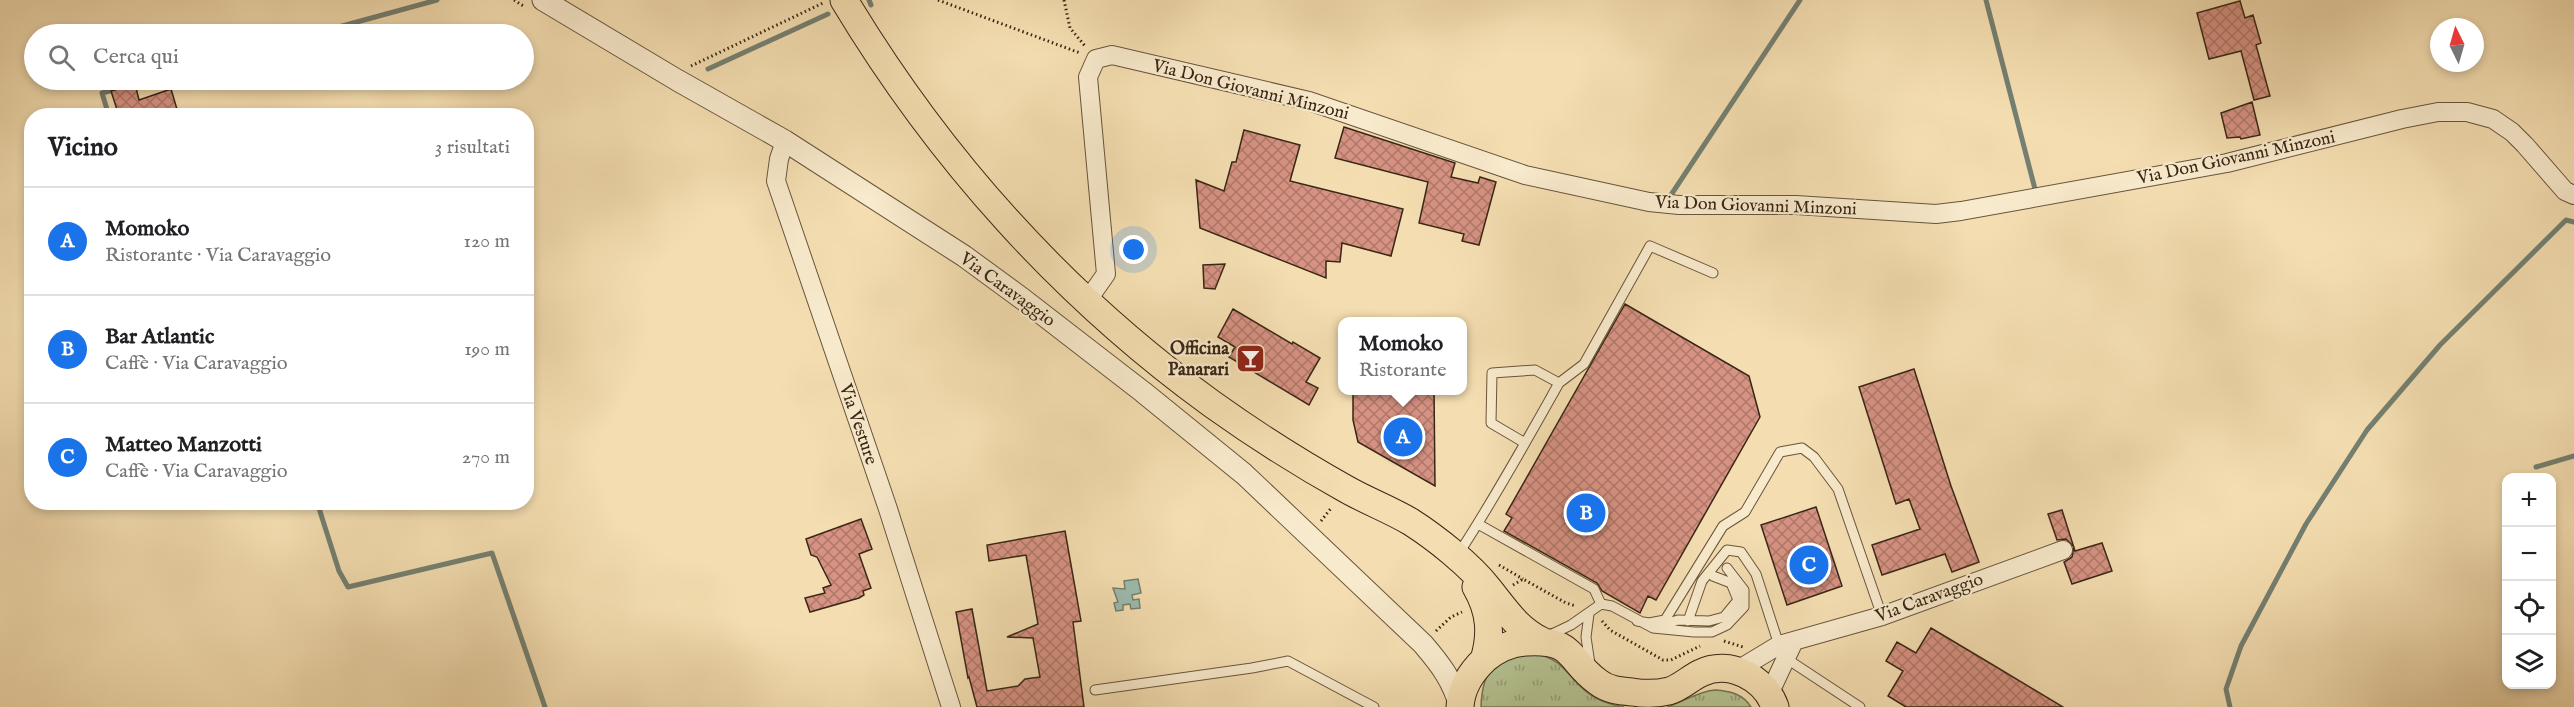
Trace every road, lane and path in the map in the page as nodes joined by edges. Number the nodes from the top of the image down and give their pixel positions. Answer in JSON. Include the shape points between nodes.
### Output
{"nodes":[{"id":1,"x":514,"y":0,"type":"edge"},
{"id":2,"x":938,"y":0,"type":"edge"},
{"id":3,"x":1064,"y":0,"type":"edge"},
{"id":4,"x":835,"y":1,"type":"edge"},
{"id":5,"x":538,"y":6,"type":"edge"},
{"id":6,"x":1096,"y":59,"type":"junction"},
{"id":7,"x":689,"y":67,"type":"dead end"},
{"id":8,"x":785,"y":141,"type":"junction"},
{"id":9,"x":2574,"y":195,"type":"edge"},
{"id":10,"x":1713,"y":273,"type":"dead end"},
{"id":11,"x":1087,"y":301,"type":"junction"},
{"id":12,"x":1559,"y":383,"type":"junction"},
{"id":13,"x":1525,"y":443,"type":"junction"},
{"id":14,"x":1346,"y":489,"type":"junction"},
{"id":15,"x":1478,"y":524,"type":"junction"},
{"id":16,"x":1310,"y":535,"type":"junction"},
{"id":17,"x":2063,"y":550,"type":"dead end"},
{"id":18,"x":1458,"y":559,"type":"junction"},
{"id":19,"x":1493,"y":561,"type":"dead end"},
{"id":20,"x":1727,"y":568,"type":"dead end"},
{"id":21,"x":1713,"y":576,"type":"dead end"},
{"id":22,"x":1523,"y":579,"type":"dead end"},
{"id":23,"x":1601,"y":604,"type":"junction"},
{"id":24,"x":1589,"y":614,"type":"junction"},
{"id":25,"x":1882,"y":616,"type":"junction"},
{"id":26,"x":1636,"y":621,"type":"junction"},
{"id":27,"x":1688,"y":621,"type":"junction"},
{"id":28,"x":1653,"y":628,"type":"junction"},
{"id":29,"x":1542,"y":641,"type":"junction"},
{"id":30,"x":1424,"y":644,"type":"junction"},
{"id":31,"x":1784,"y":648,"type":"junction"},
{"id":32,"x":1482,"y":662,"type":"junction"},
{"id":33,"x":1729,"y":669,"type":"junction"},
{"id":34,"x":1601,"y":684,"type":"junction"},
{"id":35,"x":1095,"y":690,"type":"dead end"},
{"id":36,"x":1773,"y":702,"type":"edge"},
{"id":37,"x":951,"y":707,"type":"edge"},
{"id":38,"x":1374,"y":707,"type":"edge"},
{"id":39,"x":1460,"y":707,"type":"edge"},
{"id":40,"x":1860,"y":707,"type":"edge"}],
"edges":[{"from":1,"to":5,"type":"path"},
{"from":2,"to":6,"type":"path"},
{"from":3,"to":6,"type":"path","via":[[1070,28]]},
{"from":4,"to":7,"type":"path"},
{"from":4,"to":11,"type":"main road","name":"Via Caravaggio","via":[[862,31],[913,107],[970,179]]},
{"from":5,"to":8,"type":"street","name":"Via Caravaggio"},
{"from":6,"to":9,"type":"street","name":"Via Don Giovanni Minzoni","via":[[1113,55],[1309,101],[1525,175],[1679,205],[1961,212],[2227,163],[2402,119],[2448,112],[2493,119],[2512,132]]},
{"from":6,"to":11,"type":"street","via":[[1088,77],[1106,274]]},
{"from":8,"to":16,"type":"street","name":"Via Caravaggio","via":[[964,256],[1024,300],[1244,474]]},
{"from":8,"to":37,"type":"street","name":"Via Vesture","via":[[776,181]]},
{"from":10,"to":12,"type":"lane","via":[[1650,246],[1584,364]]},
{"from":11,"to":14,"type":"main road","name":"Via Caravaggio","via":[[1213,404]]},
{"from":12,"to":13,"type":"lane"},
{"from":12,"to":13,"type":"lane","via":[[1535,370],[1492,373],[1491,423]]},
{"from":13,"to":15,"type":"lane"},
{"from":14,"to":16,"type":"path"},
{"from":14,"to":18,"type":"main road","name":"Via Caravaggio","via":[[1411,522]]},
{"from":15,"to":18,"type":"lane"},
{"from":15,"to":23,"type":"lane","via":[[1594,590]]},
{"from":16,"to":30,"type":"street","name":"Via Caravaggio"},
{"from":17,"to":25,"type":"street","name":"Via Caravaggio"},
{"from":18,"to":29,"type":"main road","name":"Via Caravaggio","via":[[1487,586],[1515,623]]},
{"from":18,"to":32,"type":"main road","name":"Via Caravaggio","via":[[1482,598],[1489,618]]},
{"from":19,"to":22,"type":"path"},
{"from":20,"to":28,"type":"lane","via":[[1744,590],[1744,607],[1727,625],[1712,632]]},
{"from":21,"to":27,"type":"lane","via":[[1731,583],[1738,600],[1724,617]]},
{"from":23,"to":24,"type":"lane"},
{"from":23,"to":26,"type":"lane","via":[[1612,606]]},
{"from":24,"to":29,"type":"lane"},
{"from":24,"to":34,"type":"lane","via":[[1588,657]]},
{"from":25,"to":26,"type":"lane","via":[[1838,489],[1802,447],[1780,452],[1745,512],[1723,526],[1665,620]]},
{"from":25,"to":31,"type":"street","name":"Via Caravaggio"},
{"from":26,"to":28,"type":"lane"},
{"from":27,"to":28,"type":"lane"},
{"from":27,"to":31,"type":"lane","via":[[1702,581],[1711,568],[1727,550],[1741,552],[1756,574]]},
{"from":29,"to":32,"type":"main road","name":"Via Caravaggio","via":[[1501,648]]},
{"from":29,"to":34,"type":"main road","name":"Via Caravaggio","via":[[1574,655]]},
{"from":30,"to":32,"type":"street","name":"Via Caravaggio","via":[[1459,663]]},
{"from":30,"to":39,"type":"street","name":"Via Caravaggio","via":[[1449,675]]},
{"from":31,"to":33,"type":"street","name":"Via Caravaggio","via":[[1741,668]]},
{"from":31,"to":36,"type":"street","via":[[1772,688]]},
{"from":31,"to":40,"type":"lane"},
{"from":32,"to":39,"type":"main road","name":"Via Caravaggio","via":[[1464,686]]},
{"from":33,"to":34,"type":"main road","name":"Via Caravaggio","via":[[1702,672],[1672,690],[1652,693],[1612,690]]},
{"from":33,"to":36,"type":"main road","via":[[1746,673]]},
{"from":35,"to":38,"type":"lane","via":[[1287,661]]}]}
